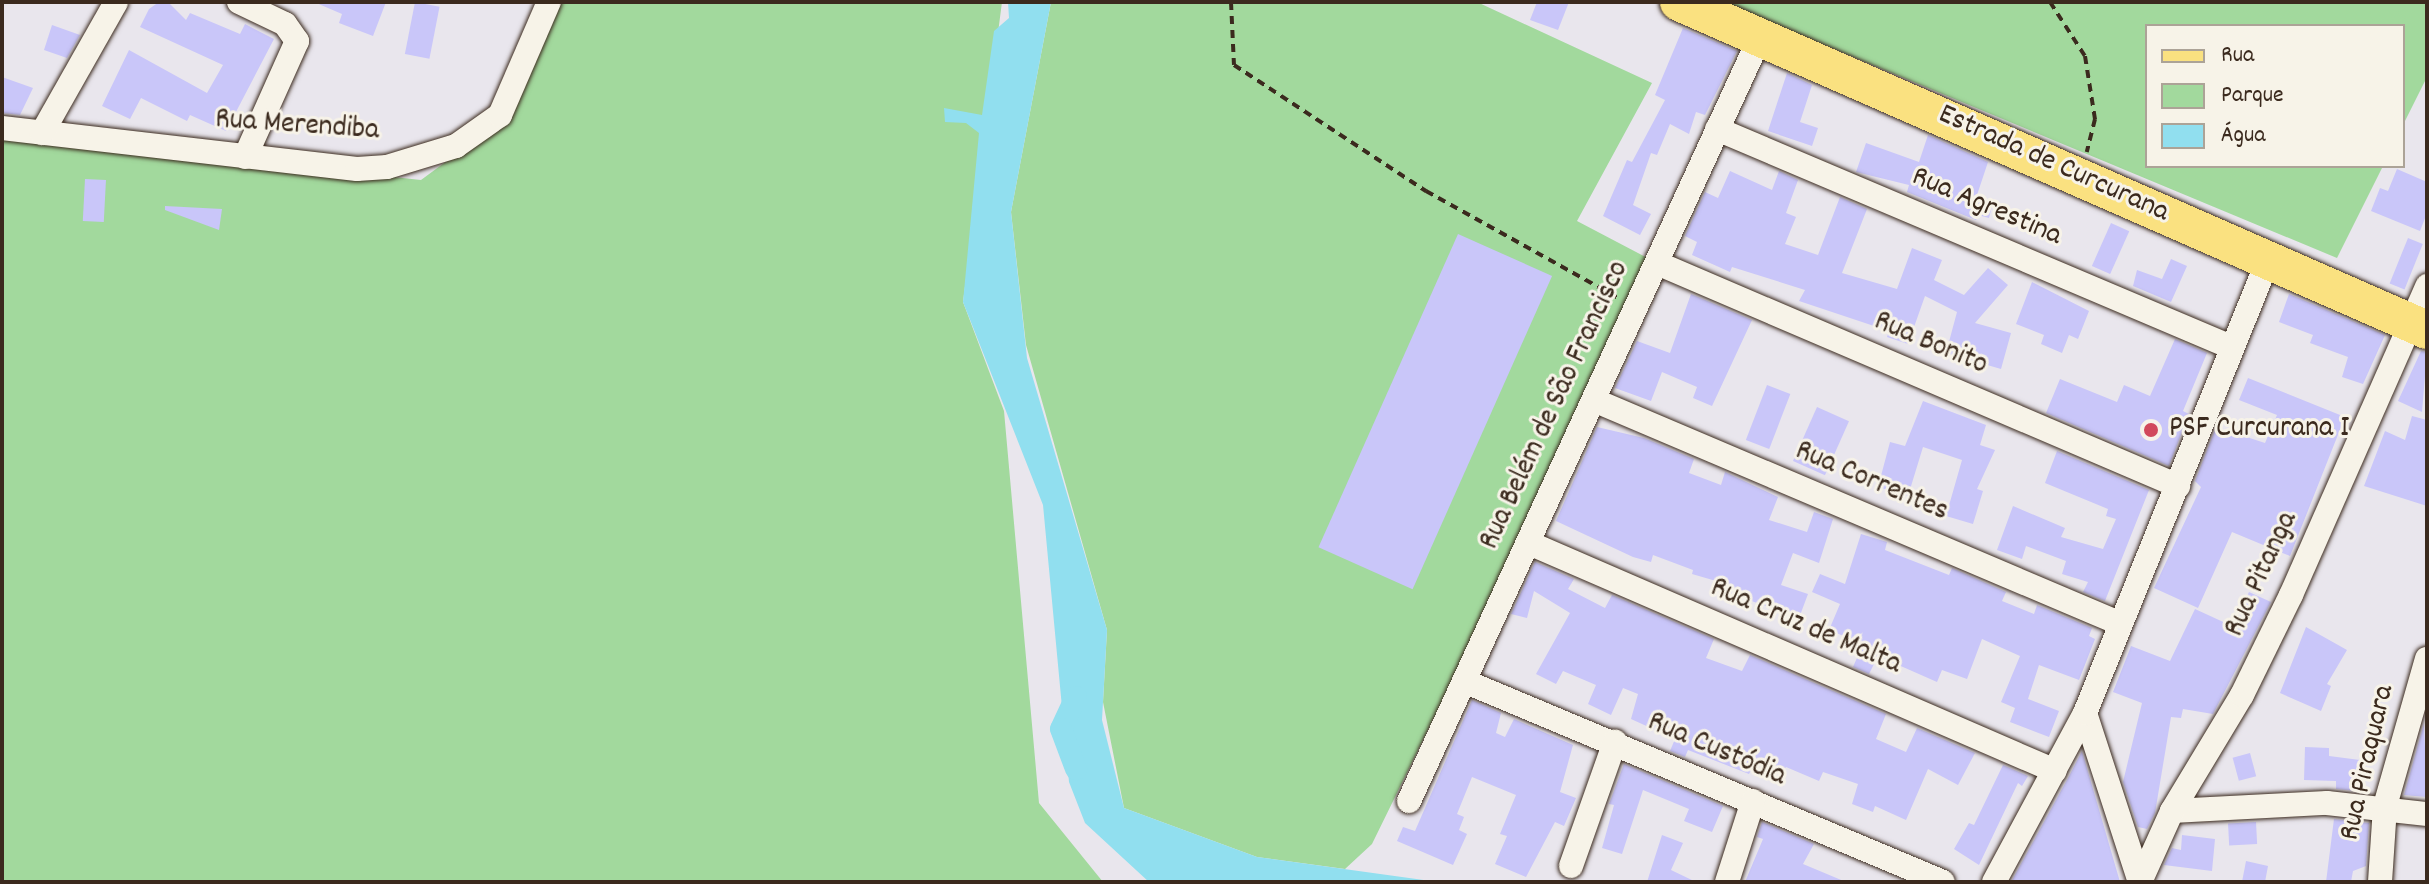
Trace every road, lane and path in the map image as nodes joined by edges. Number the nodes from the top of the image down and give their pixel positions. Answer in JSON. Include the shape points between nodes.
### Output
{"nodes":[{"id":1,"x":116,"y":2,"type":"edge"},
{"id":2,"x":239,"y":2,"type":"edge"},
{"id":3,"x":549,"y":2,"type":"edge"},
{"id":4,"x":1231,"y":2,"type":"edge"},
{"id":5,"x":1679,"y":2,"type":"edge"},
{"id":6,"x":2050,"y":2,"type":"edge"},
{"id":7,"x":1760,"y":37,"type":"junction"},
{"id":8,"x":2,"y":128,"type":"edge"},
{"id":9,"x":1717,"y":129,"type":"junction"},
{"id":10,"x":42,"y":133,"type":"junction"},
{"id":11,"x":245,"y":157,"type":"junction"},
{"id":12,"x":2081,"y":177,"type":"junction"},
{"id":13,"x":2268,"y":259,"type":"junction"},
{"id":14,"x":1657,"y":263,"type":"junction"},
{"id":15,"x":2427,"y":286,"type":"edge"},
{"id":16,"x":1636,"y":308,"type":"junction"},
{"id":17,"x":2419,"y":326,"type":"edge"},
{"id":18,"x":2231,"y":347,"type":"junction"},
{"id":19,"x":1596,"y":401,"type":"junction"},
{"id":20,"x":2178,"y":486,"type":"junction"},
{"id":21,"x":1529,"y":543,"type":"junction"},
{"id":22,"x":2121,"y":624,"type":"junction"},
{"id":23,"x":2427,"y":659,"type":"edge"},
{"id":24,"x":1464,"y":681,"type":"junction"},
{"id":25,"x":2085,"y":713,"type":"junction"},
{"id":26,"x":1615,"y":742,"type":"junction"},
{"id":27,"x":2055,"y":771,"type":"junction"},
{"id":28,"x":1409,"y":801,"type":"dead end"},
{"id":29,"x":1753,"y":801,"type":"junction"},
{"id":30,"x":2385,"y":806,"type":"junction"},
{"id":31,"x":2172,"y":811,"type":"junction"},
{"id":32,"x":2427,"y":814,"type":"edge"},
{"id":33,"x":1571,"y":866,"type":"dead end"},
{"id":34,"x":1998,"y":878,"type":"edge"},
{"id":35,"x":1727,"y":882,"type":"edge"},
{"id":36,"x":1943,"y":882,"type":"edge"},
{"id":37,"x":2140,"y":882,"type":"edge"},
{"id":38,"x":2380,"y":882,"type":"edge"}],
"edges":[{"from":1,"to":10,"type":"street"},
{"from":2,"to":11,"type":"street","via":[[285,24],[297,41]]},
{"from":3,"to":11,"type":"street","name":"Rua Merendiba","via":[[500,115],[456,146],[387,167],[357,169]]},
{"from":4,"to":16,"type":"path","via":[[1234,65],[1426,191]]},
{"from":5,"to":7,"type":"main road","name":"Estrada de Curcurana"},
{"from":6,"to":12,"type":"path","via":[[2085,56],[2095,119]]},
{"from":7,"to":9,"type":"street","name":"Rua Belém de São Francisco"},
{"from":7,"to":12,"type":"main road","name":"Estrada de Curcurana"},
{"from":8,"to":10,"type":"street","name":"Rua Merendiba"},
{"from":9,"to":14,"type":"street","name":"Rua Belém de São Francisco"},
{"from":9,"to":18,"type":"street","name":"Rua Agrestina"},
{"from":10,"to":11,"type":"street","name":"Rua Merendiba"},
{"from":12,"to":13,"type":"main road","name":"Estrada de Curcurana"},
{"from":13,"to":17,"type":"main road","name":"Estrada de Curcurana"},
{"from":13,"to":18,"type":"street"},
{"from":14,"to":16,"type":"street","name":"Rua Belém de São Francisco"},
{"from":14,"to":20,"type":"street","name":"Rua Bonito"},
{"from":15,"to":17,"type":"street","name":"Rua Pitanga"},
{"from":16,"to":19,"type":"street","name":"Rua Belém de São Francisco"},
{"from":17,"to":31,"type":"street","name":"Rua Pitanga","via":[[2242,695]]},
{"from":18,"to":20,"type":"street"},
{"from":19,"to":21,"type":"street","name":"Rua Belém de São Francisco"},
{"from":19,"to":22,"type":"street","name":"Rua Correntes"},
{"from":20,"to":22,"type":"street"},
{"from":21,"to":24,"type":"street","name":"Rua Belém de São Francisco"},
{"from":21,"to":27,"type":"street","name":"Rua Cruz de Malta"},
{"from":22,"to":25,"type":"street"},
{"from":23,"to":30,"type":"street","name":"Rua Piraquara"},
{"from":24,"to":26,"type":"street","name":"Rua Custódia"},
{"from":24,"to":28,"type":"street","name":"Rua Belém de São Francisco"},
{"from":25,"to":27,"type":"street"},
{"from":25,"to":37,"type":"street"},
{"from":26,"to":29,"type":"street","name":"Rua Custódia"},
{"from":26,"to":33,"type":"street"},
{"from":27,"to":34,"type":"street"},
{"from":29,"to":35,"type":"street"},
{"from":29,"to":36,"type":"street","name":"Rua Custódia"},
{"from":30,"to":31,"type":"street"},
{"from":30,"to":32,"type":"street"},
{"from":30,"to":38,"type":"street","name":"Rua Piraquara"},
{"from":31,"to":37,"type":"street","name":"Rua Pitanga"}]}
